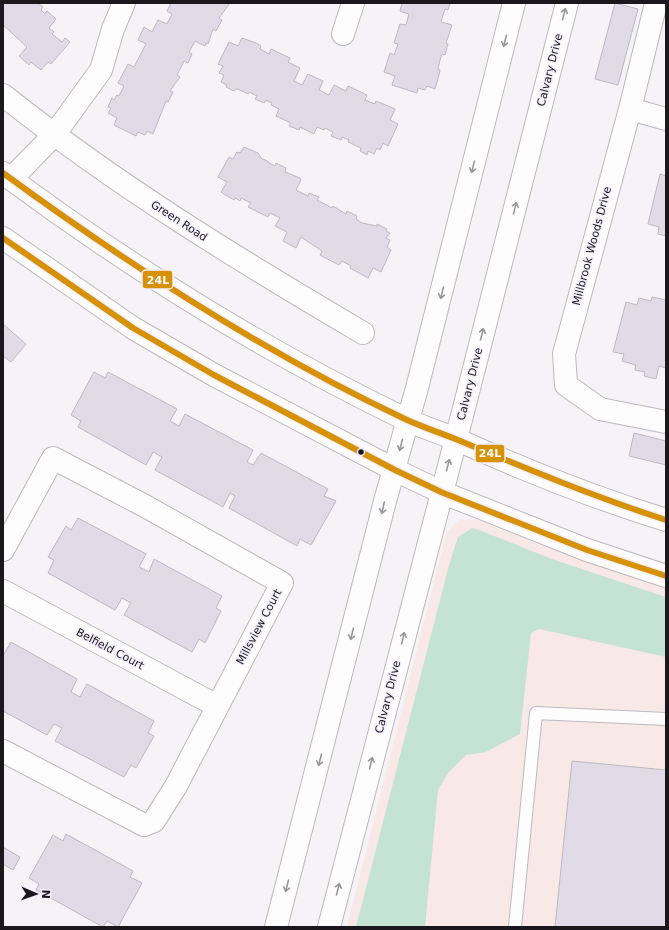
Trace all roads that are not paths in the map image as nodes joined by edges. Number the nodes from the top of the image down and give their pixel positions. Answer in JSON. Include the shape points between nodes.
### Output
{"nodes":[{"id":1,"x":124,"y":3,"type":"edge"},
{"id":2,"x":353,"y":3,"type":"edge"},
{"id":3,"x":514,"y":3,"type":"edge"},
{"id":4,"x":567,"y":3,"type":"edge"},
{"id":5,"x":656,"y":3,"type":"edge"},
{"id":6,"x":343,"y":34,"type":"dead end"},
{"id":7,"x":3,"y":95,"type":"edge"},
{"id":8,"x":630,"y":109,"type":"junction"},
{"id":9,"x":666,"y":119,"type":"edge"},
{"id":10,"x":54,"y":135,"type":"junction"},
{"id":11,"x":6,"y":180,"type":"edge"},
{"id":12,"x":3,"y":238,"type":"edge"},
{"id":13,"x":364,"y":333,"type":"dead end"},
{"id":14,"x":408,"y":420,"type":"junction"},
{"id":15,"x":666,"y":422,"type":"edge"},
{"id":16,"x":455,"y":439,"type":"junction"},
{"id":17,"x":395,"y":470,"type":"junction"},
{"id":18,"x":441,"y":492,"type":"junction"},
{"id":19,"x":666,"y":520,"type":"edge"},
{"id":20,"x":3,"y":550,"type":"edge"},
{"id":21,"x":666,"y":576,"type":"edge"},
{"id":22,"x":3,"y":591,"type":"edge"},
{"id":23,"x":217,"y":706,"type":"junction"},
{"id":24,"x":666,"y":719,"type":"edge"},
{"id":25,"x":3,"y":751,"type":"edge"},
{"id":26,"x":276,"y":927,"type":"edge"},
{"id":27,"x":329,"y":927,"type":"edge"},
{"id":28,"x":515,"y":927,"type":"edge"}],
"edges":[{"from":1,"to":10,"type":"street","via":[[101,70]]},
{"from":2,"to":6,"type":"street"},
{"from":3,"to":14,"type":"street","one_way":true},
{"from":16,"to":4,"type":"street","name":"Calvary Drive","one_way":true},
{"from":5,"to":8,"type":"street","name":"Millbrook Woods Drive"},
{"from":7,"to":10,"type":"street","name":"Green Road"},
{"from":8,"to":9,"type":"street"},
{"from":8,"to":15,"type":"street","name":"Millbrook Woods Drive","via":[[564,354],[566,385],[600,409]]},
{"from":10,"to":11,"type":"street"},
{"from":10,"to":13,"type":"street","name":"Green Road","via":[[146,200]]},
{"from":11,"to":14,"type":"street","via":[[168,288],[301,366]]},
{"from":12,"to":17,"type":"street","via":[[133,328],[214,375]]},
{"from":14,"to":16,"type":"street"},
{"from":14,"to":17,"type":"street","one_way":true},
{"from":18,"to":16,"type":"street","name":"Calvary Drive","one_way":true},
{"from":16,"to":19,"type":"street","via":[[555,482]]},
{"from":17,"to":18,"type":"street"},
{"from":17,"to":26,"type":"street","one_way":true},
{"from":18,"to":21,"type":"street","via":[[587,550]]},
{"from":27,"to":18,"type":"street","name":"Calvary Drive","one_way":true},
{"from":20,"to":23,"type":"street","name":"Millsview Court","via":[[53,458],[282,583]]},
{"from":22,"to":23,"type":"street","name":"Belfield Court"},
{"from":23,"to":25,"type":"street","name":"Millsview Court","via":[[176,786],[154,820],[144,825]]},
{"from":24,"to":28,"type":"lane","via":[[536,712]]}]}
